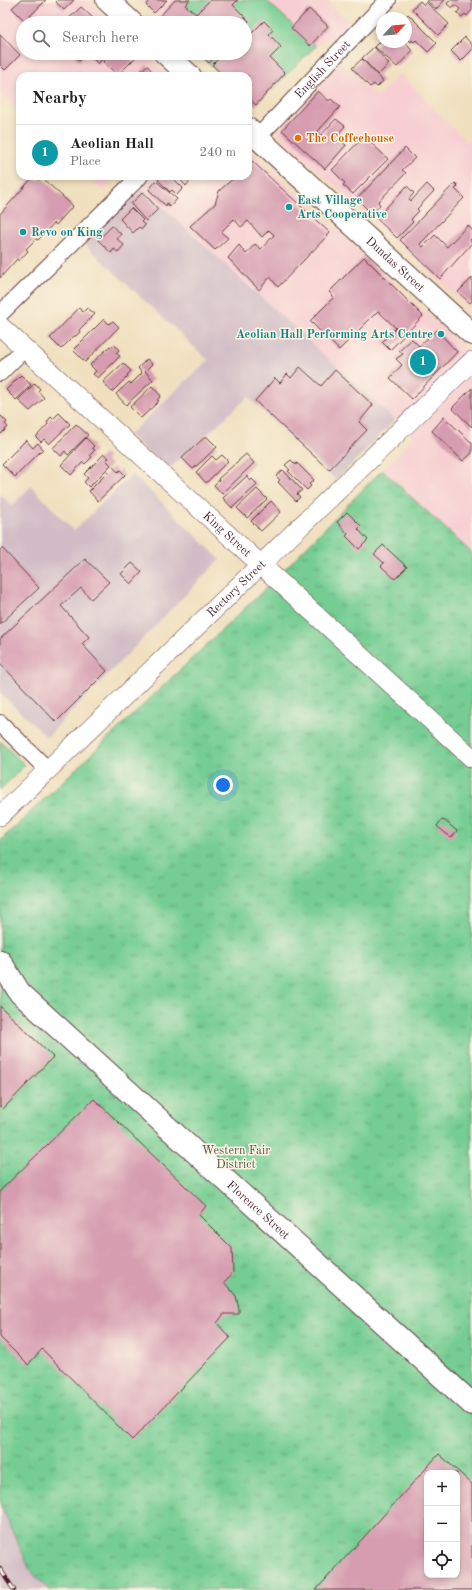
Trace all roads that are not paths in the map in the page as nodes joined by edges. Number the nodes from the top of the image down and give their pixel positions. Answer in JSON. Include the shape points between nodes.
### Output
{"nodes":[{"id":1,"x":107,"y":0,"type":"edge"},
{"id":2,"x":388,"y":0,"type":"edge"},
{"id":3,"x":124,"y":16,"type":"edge"},
{"id":4,"x":173,"y":60,"type":"edge"},
{"id":5,"x":186,"y":72,"type":"edge"},
{"id":6,"x":253,"y":133,"type":"edge"},
{"id":7,"x":136,"y":180,"type":"edge"},
{"id":8,"x":0,"y":314,"type":"edge"},
{"id":9,"x":0,"y":326,"type":"edge"},
{"id":10,"x":472,"y":334,"type":"edge"},
{"id":11,"x":24,"y":349,"type":"junction"},
{"id":12,"x":472,"y":361,"type":"edge"},
{"id":13,"x":0,"y":373,"type":"edge"},
{"id":14,"x":261,"y":566,"type":"junction"},
{"id":15,"x":0,"y":723,"type":"edge"},
{"id":16,"x":472,"y":758,"type":"edge"},
{"id":17,"x":47,"y":769,"type":"junction"},
{"id":18,"x":0,"y":816,"type":"edge"},
{"id":19,"x":0,"y":961,"type":"edge"},
{"id":20,"x":0,"y":977,"type":"edge"},
{"id":21,"x":20,"y":993,"type":"junction"},
{"id":22,"x":472,"y":1404,"type":"edge"}],
"edges":[{"from":1,"to":3,"type":"main road"},
{"from":2,"to":6,"type":"street","name":"English Street"},
{"from":4,"to":5,"type":"main road"},
{"from":6,"to":10,"type":"main road","name":"Dundas Street"},
{"from":7,"to":8,"type":"street"},
{"from":9,"to":11,"type":"street","name":"King Street"},
{"from":11,"to":13,"type":"street"},
{"from":11,"to":14,"type":"street","name":"King Street"},
{"from":12,"to":14,"type":"street","name":"Rectory Street"},
{"from":14,"to":16,"type":"street","name":"King Street"},
{"from":14,"to":17,"type":"street","name":"Rectory Street"},
{"from":15,"to":17,"type":"street"},
{"from":17,"to":18,"type":"street","name":"Rectory Street"},
{"from":19,"to":21,"type":"main road","name":"Florence Street"},
{"from":20,"to":21,"type":"main road"},
{"from":21,"to":22,"type":"main road","name":"Florence Street"}]}
